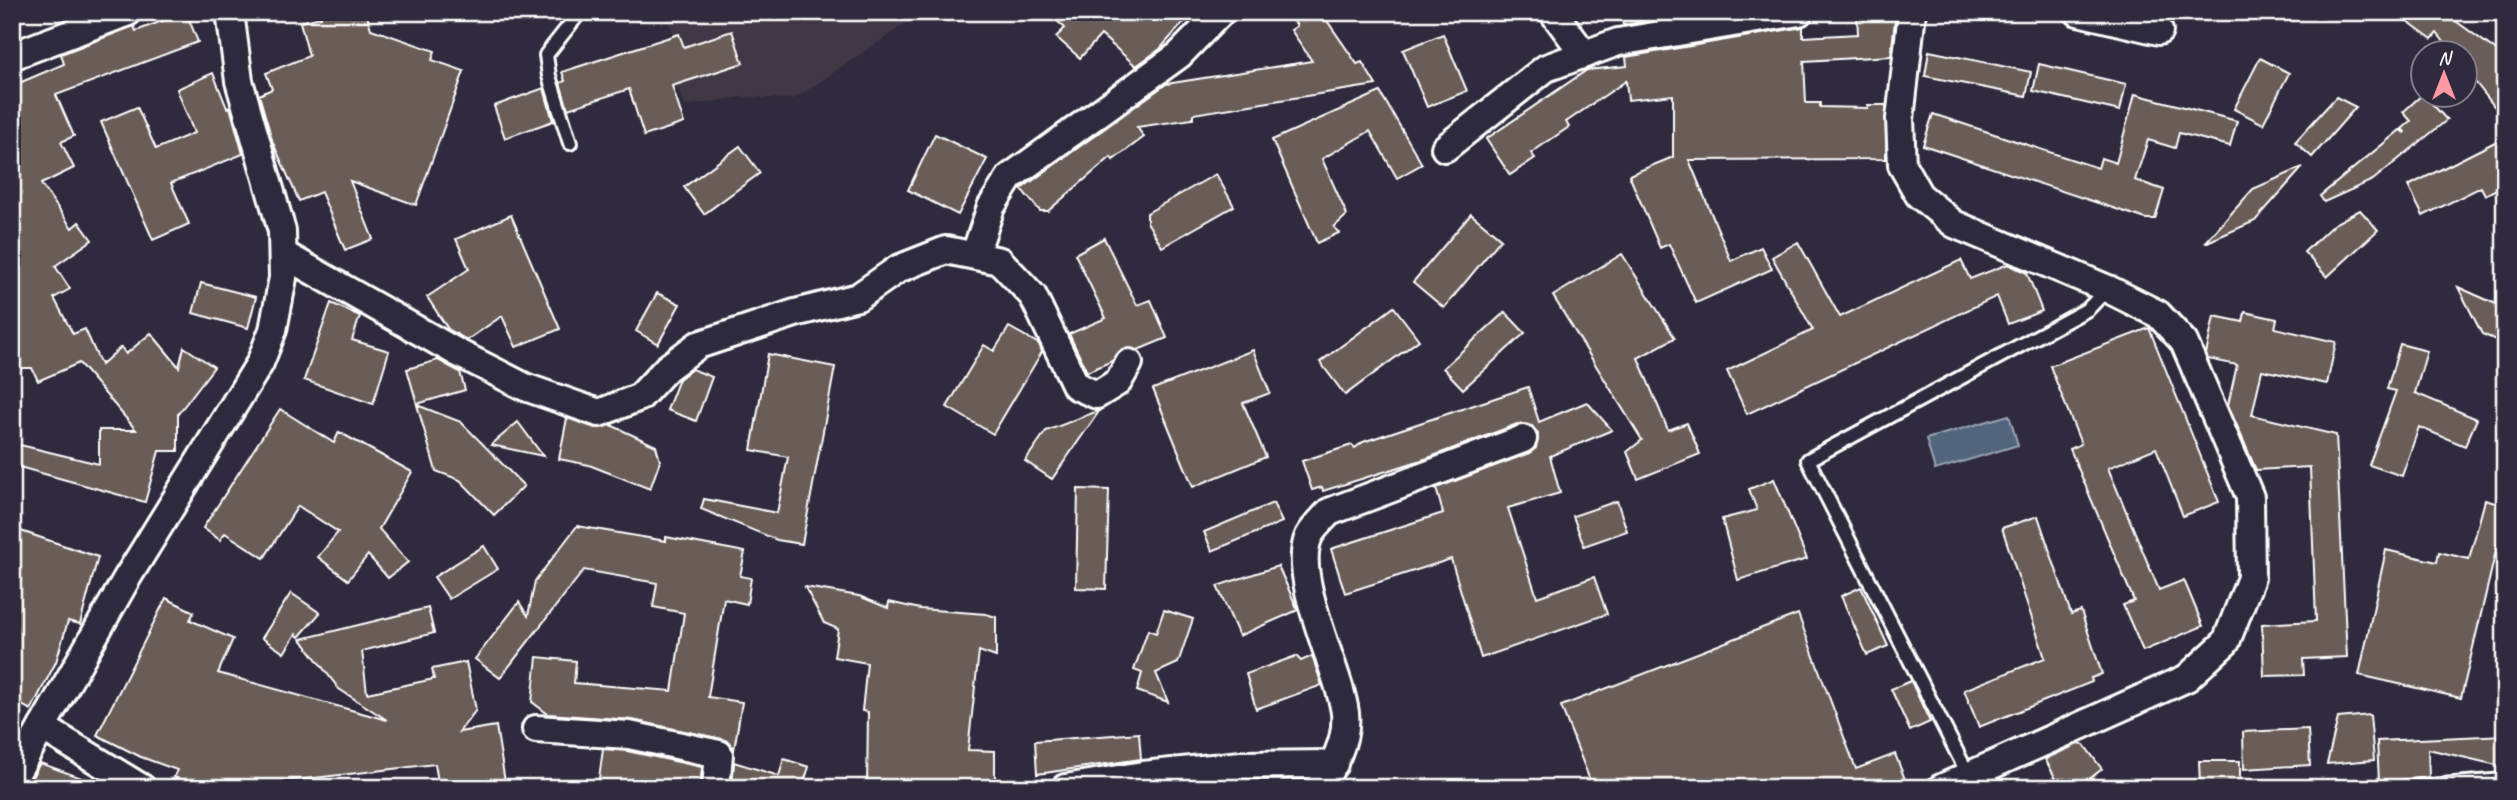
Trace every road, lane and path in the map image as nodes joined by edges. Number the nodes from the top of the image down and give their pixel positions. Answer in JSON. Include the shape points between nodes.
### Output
{"nodes":[{"id":1,"x":128,"y":12,"type":"edge"},
{"id":2,"x":230,"y":12,"type":"edge"},
{"id":3,"x":580,"y":12,"type":"edge"},
{"id":4,"x":1222,"y":12,"type":"edge"},
{"id":5,"x":1553,"y":12,"type":"edge"},
{"id":6,"x":1799,"y":12,"type":"edge"},
{"id":7,"x":1912,"y":12,"type":"edge"},
{"id":8,"x":2078,"y":12,"type":"edge"},
{"id":9,"x":2159,"y":31,"type":"dead end"},
{"id":10,"x":1584,"y":54,"type":"junction"},
{"id":11,"x":12,"y":56,"type":"edge"},
{"id":12,"x":570,"y":143,"type":"dead end"},
{"id":13,"x":1445,"y":148,"type":"dead end"},
{"id":14,"x":283,"y":254,"type":"junction"},
{"id":15,"x":975,"y":254,"type":"junction"},
{"id":16,"x":2108,"y":289,"type":"junction"},
{"id":17,"x":1129,"y":363,"type":"dead end"},
{"id":18,"x":1522,"y":439,"type":"dead end"},
{"id":19,"x":42,"y":727,"type":"junction"},
{"id":20,"x":536,"y":729,"type":"dead end"},
{"id":21,"x":1334,"y":764,"type":"junction"},
{"id":22,"x":12,"y":779,"type":"edge"},
{"id":23,"x":2505,"y":780,"type":"edge"},
{"id":24,"x":1972,"y":782,"type":"edge"},
{"id":25,"x":142,"y":788,"type":"edge"},
{"id":26,"x":716,"y":788,"type":"edge"},
{"id":27,"x":1065,"y":788,"type":"edge"},
{"id":28,"x":1319,"y":788,"type":"edge"},
{"id":29,"x":1941,"y":788,"type":"edge"},
{"id":30,"x":2403,"y":788,"type":"edge"}],
"edges":[{"from":1,"to":11,"type":"street"},
{"from":2,"to":14,"type":"street","via":[[239,81],[282,231]]},
{"from":3,"to":12,"type":"lane","via":[[546,55]]},
{"from":4,"to":15,"type":"street","via":[[1179,55],[1010,177],[990,207]]},
{"from":5,"to":10,"type":"street"},
{"from":6,"to":10,"type":"street","via":[[1618,42]]},
{"from":7,"to":16,"type":"street","via":[[1900,119],[1902,165],[1919,195],[1954,224]]},
{"from":8,"to":9,"type":"street"},
{"from":10,"to":13,"type":"street","via":[[1546,68]]},
{"from":14,"to":15,"type":"street","via":[[525,387],[599,413],[640,397],[667,368],[698,345],[858,297],[898,269],[946,250]]},
{"from":14,"to":19,"type":"street","via":[[273,330],[260,363],[127,578]]},
{"from":15,"to":17,"type":"street","via":[[1000,261],[1034,296],[1076,386],[1097,396],[1118,382]]},
{"from":16,"to":24,"type":"street","via":[[2158,314],[2185,342],[2250,497],[2251,578],[2226,642],[2187,678]]},
{"from":16,"to":24,"type":"lane","via":[[2088,309],[1808,460]]},
{"from":18,"to":21,"type":"street","via":[[1329,512],[1308,537],[1305,562],[1316,618],[1345,714],[1343,740]]},
{"from":19,"to":22,"type":"street"},
{"from":19,"to":25,"type":"street"},
{"from":20,"to":26,"type":"street","via":[[629,735],[719,754]]},
{"from":21,"to":27,"type":"street","via":[[1241,765]]},
{"from":21,"to":28,"type":"street"},
{"from":23,"to":30,"type":"lane"},
{"from":24,"to":29,"type":"street"}]}
